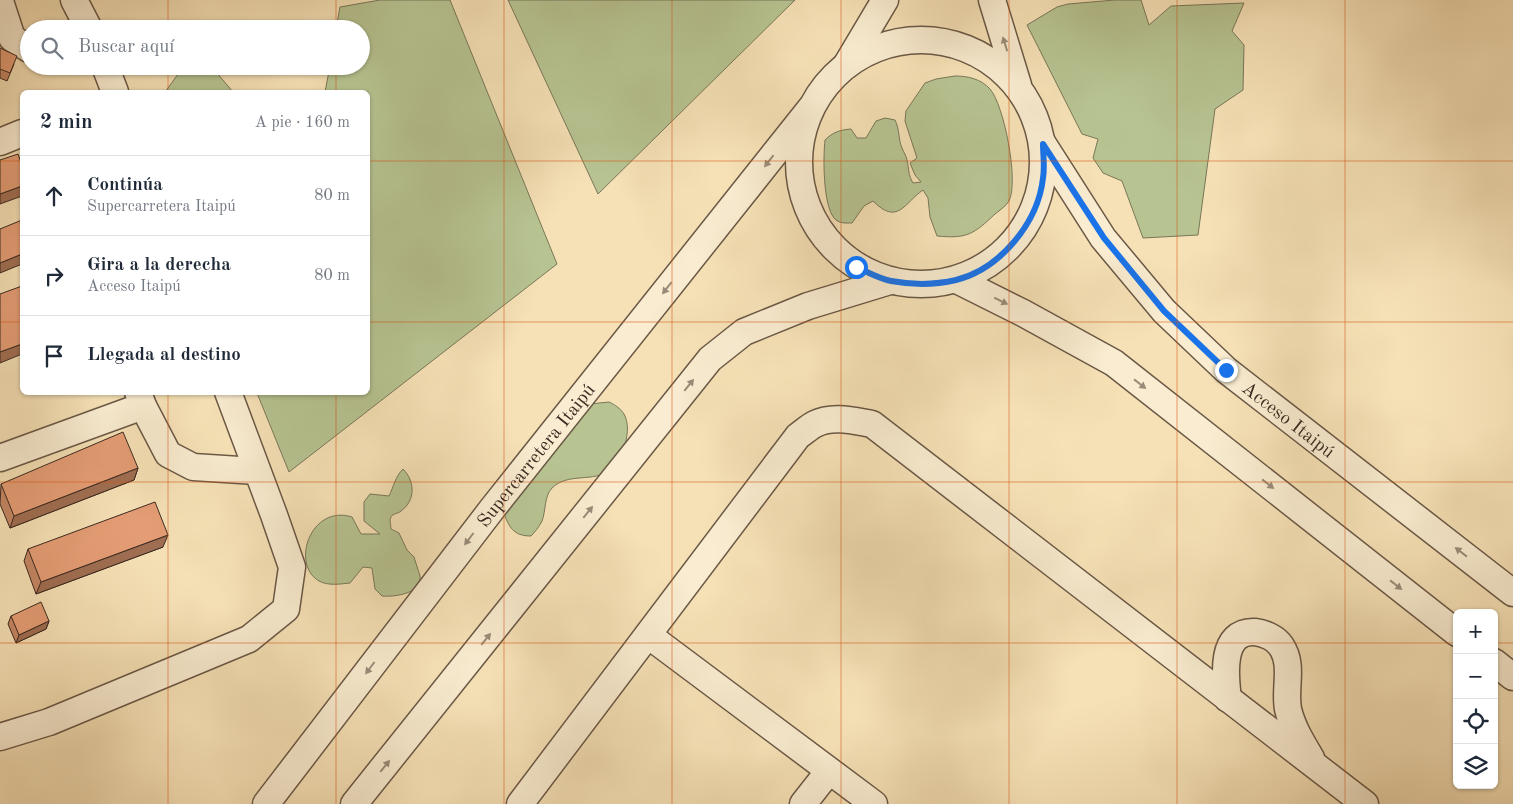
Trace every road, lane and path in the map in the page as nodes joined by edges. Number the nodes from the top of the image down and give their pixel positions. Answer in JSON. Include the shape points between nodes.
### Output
{"nodes":[{"id":1,"x":74,"y":0,"type":"edge"},
{"id":2,"x":885,"y":0,"type":"edge"},
{"id":3,"x":992,"y":0,"type":"edge"},
{"id":4,"x":0,"y":1,"type":"edge"},
{"id":5,"x":84,"y":20,"type":"edge"},
{"id":6,"x":20,"y":43,"type":"edge"},
{"id":7,"x":847,"y":64,"type":"junction"},
{"id":8,"x":108,"y":75,"type":"edge"},
{"id":9,"x":1019,"y":88,"type":"junction"},
{"id":10,"x":114,"y":90,"type":"edge"},
{"id":11,"x":810,"y":109,"type":"junction"},
{"id":12,"x":20,"y":134,"type":"edge"},
{"id":13,"x":0,"y":142,"type":"edge"},
{"id":14,"x":1043,"y":144,"type":"junction"},
{"id":15,"x":957,"y":280,"type":"junction"},
{"id":16,"x":890,"y":281,"type":"junction"},
{"id":17,"x":229,"y":395,"type":"edge"},
{"id":18,"x":141,"y":399,"type":"edge"},
{"id":19,"x":0,"y":458,"type":"edge"},
{"id":20,"x":257,"y":471,"type":"junction"},
{"id":21,"x":1501,"y":573,"type":"edge"},
{"id":22,"x":1513,"y":592,"type":"edge"},
{"id":23,"x":1453,"y":630,"type":"edge"},
{"id":24,"x":648,"y":635,"type":"junction"},
{"id":25,"x":1498,"y":665,"type":"edge"},
{"id":26,"x":1513,"y":677,"type":"edge"},
{"id":27,"x":1228,"y":699,"type":"junction"},
{"id":28,"x":0,"y":737,"type":"edge"},
{"id":29,"x":1314,"y":765,"type":"junction"},
{"id":30,"x":829,"y":771,"type":"junction"},
{"id":31,"x":266,"y":804,"type":"edge"},
{"id":32,"x":354,"y":804,"type":"edge"},
{"id":33,"x":520,"y":804,"type":"edge"},
{"id":34,"x":803,"y":804,"type":"edge"},
{"id":35,"x":874,"y":804,"type":"edge"},
{"id":36,"x":1365,"y":804,"type":"edge"}],
"edges":[{"from":1,"to":5,"type":"street"},
{"from":2,"to":7,"type":"street"},
{"from":9,"to":3,"type":"street","one_way":true},
{"from":4,"to":6,"type":"street","via":[[12,38]]},
{"from":7,"to":9,"type":"street","name":"Supercarretera Itaipú","via":[[881,46],[919,40],[938,42],[957,45],[992,62]]},
{"from":7,"to":11,"type":"street","name":"Supercarretera Itaipú","via":[[826,84]]},
{"from":8,"to":10,"type":"street"},
{"from":9,"to":14,"type":"street","name":"Supercarretera Itaipú","via":[[1034,115]]},
{"from":11,"to":16,"type":"street","name":"Supercarretera Itaipú","via":[[799,143],[799,179],[809,214],[829,244],[856,267]]},
{"from":11,"to":31,"type":"street","name":"Supercarretera Itaipú","one_way":true,"via":[[492,509]]},
{"from":12,"to":13,"type":"street"},
{"from":14,"to":15,"type":"street","name":"Supercarretera Itaipú","via":[[1043,178],[1034,212],[1015,242],[989,265]]},
{"from":21,"to":14,"type":"street","name":"Acceso Itaipú","one_way":true,"via":[[1226,370],[1164,311],[1104,238]]},
{"from":15,"to":16,"type":"street","name":"Supercarretera Itaipú","via":[[923,285]]},
{"from":15,"to":23,"type":"street","one_way":true,"via":[[1023,312],[1114,363]]},
{"from":32,"to":16,"type":"street","name":"Supercarretera Itaipú","one_way":true,"via":[[710,359],[744,332],[808,306]]},
{"from":17,"to":20,"type":"street"},
{"from":18,"to":19,"type":"street"},
{"from":18,"to":20,"type":"street","via":[[168,454],[193,467]]},
{"from":20,"to":28,"type":"street","via":[[292,567],[286,609],[249,639],[49,722]]},
{"from":21,"to":22,"type":"street","name":"Acceso Itaipú"},
{"from":24,"to":27,"type":"street","via":[[798,436],[816,424],[847,420],[872,424]]},
{"from":24,"to":30,"type":"street"},
{"from":24,"to":33,"type":"street"},
{"from":25,"to":26,"type":"street"},
{"from":27,"to":29,"type":"street"},
{"from":27,"to":29,"type":"street","via":[[1225,672],[1228,651],[1235,638],[1248,632],[1262,632],[1280,644],[1288,660],[1288,709]]},
{"from":29,"to":36,"type":"street"},
{"from":30,"to":34,"type":"street"},
{"from":30,"to":35,"type":"street"}]}
